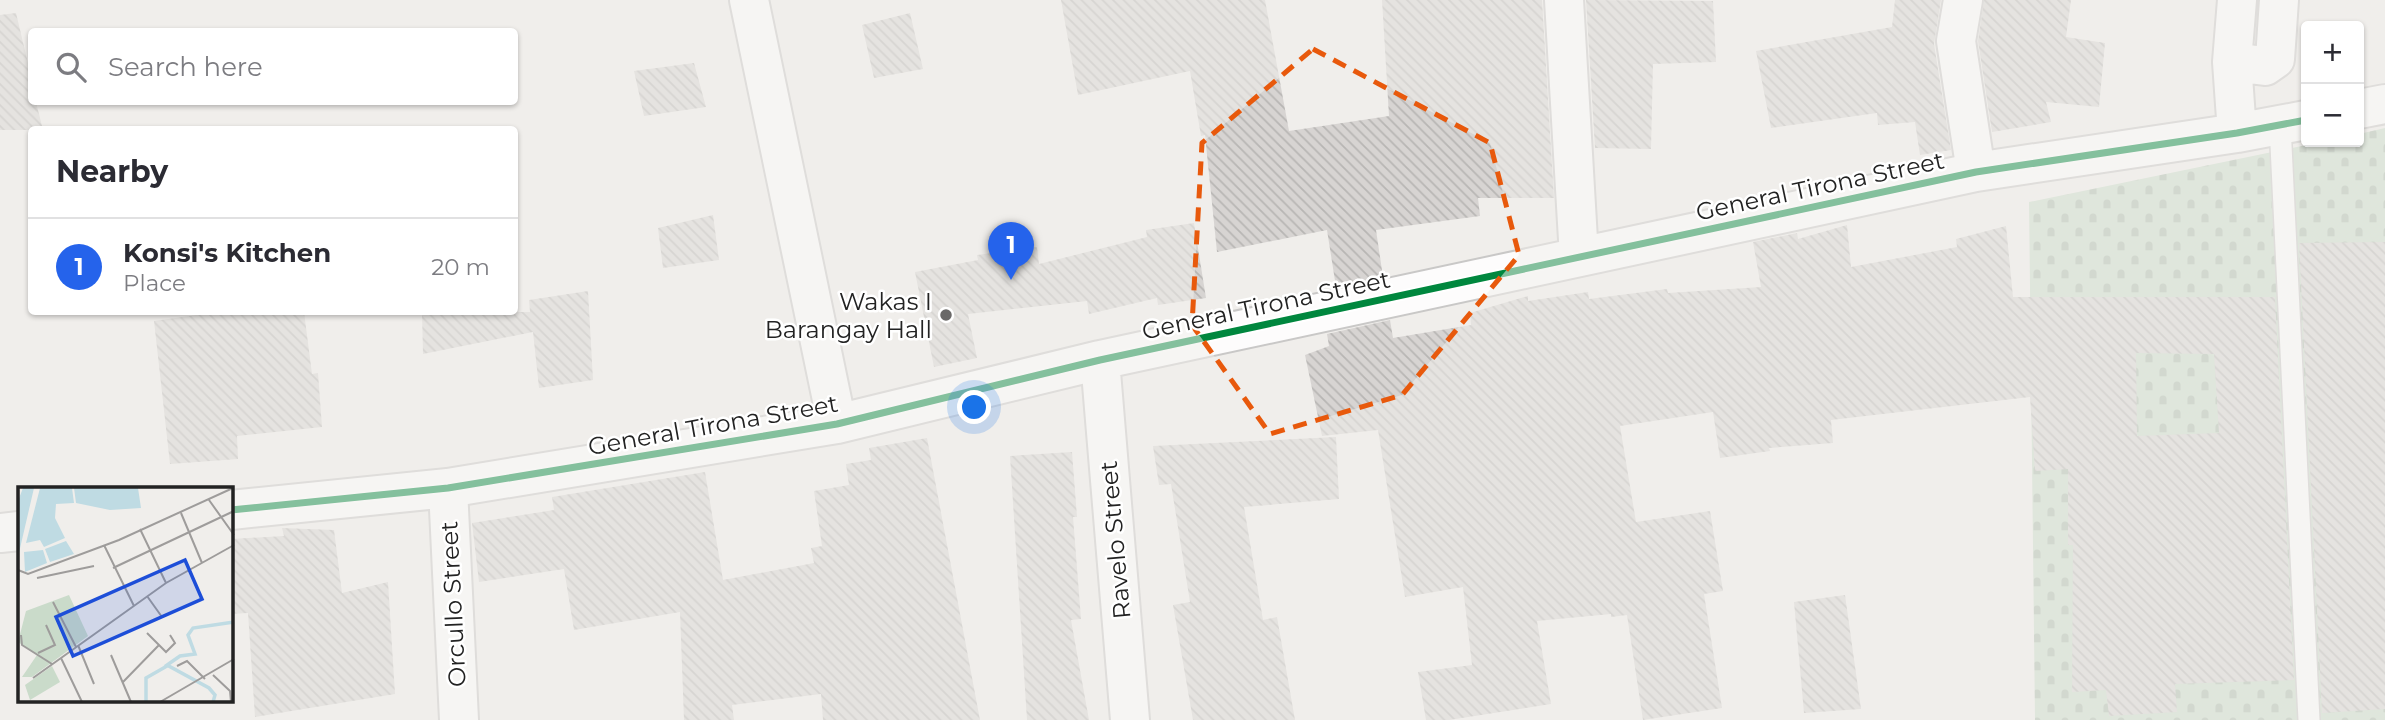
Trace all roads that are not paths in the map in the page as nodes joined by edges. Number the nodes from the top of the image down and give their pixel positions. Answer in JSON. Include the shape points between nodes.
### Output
{"nodes":[{"id":1,"x":748,"y":0,"type":"edge"},
{"id":2,"x":1564,"y":0,"type":"edge"},
{"id":3,"x":1963,"y":0,"type":"edge"},
{"id":4,"x":2237,"y":0,"type":"edge"},
{"id":5,"x":2279,"y":0,"type":"edge"},
{"id":6,"x":2232,"y":62,"type":"junction"},
{"id":7,"x":2385,"y":104,"type":"edge"},
{"id":8,"x":2364,"y":108,"type":"edge"},
{"id":9,"x":2293,"y":122,"type":"edge"},
{"id":10,"x":2237,"y":133,"type":"junction"},
{"id":11,"x":1976,"y":172,"type":"junction"},
{"id":12,"x":1579,"y":257,"type":"junction"},
{"id":13,"x":1100,"y":360,"type":"junction"},
{"id":14,"x":837,"y":424,"type":"junction"},
{"id":15,"x":448,"y":488,"type":"junction"},
{"id":16,"x":233,"y":510,"type":"edge"},
{"id":17,"x":18,"y":531,"type":"edge"},
{"id":18,"x":0,"y":533,"type":"edge"},
{"id":19,"x":458,"y":720,"type":"edge"},
{"id":20,"x":1130,"y":720,"type":"edge"},
{"id":21,"x":2309,"y":720,"type":"edge"}],
"edges":[{"from":1,"to":14,"type":"street"},
{"from":2,"to":12,"type":"street"},
{"from":3,"to":11,"type":"street","via":[[1956,41]]},
{"from":4,"to":6,"type":"street"},
{"from":5,"to":6,"type":"street","via":[[2275,59],[2265,66]]},
{"from":6,"to":10,"type":"street"},
{"from":7,"to":8,"type":"street"},
{"from":9,"to":10,"type":"street","name":"General Tirona Street"},
{"from":9,"to":21,"type":"lane"},
{"from":10,"to":11,"type":"street","name":"General Tirona Street"},
{"from":11,"to":12,"type":"street","name":"General Tirona Street"},
{"from":12,"to":13,"type":"street","name":"General Tirona Street"},
{"from":13,"to":14,"type":"street","name":"General Tirona Street"},
{"from":13,"to":20,"type":"street","name":"Ravelo Street"},
{"from":14,"to":15,"type":"street","name":"General Tirona Street"},
{"from":15,"to":16,"type":"street","name":"General Tirona Street"},
{"from":15,"to":19,"type":"street","name":"Orcullo Street"},
{"from":17,"to":18,"type":"street"}]}
